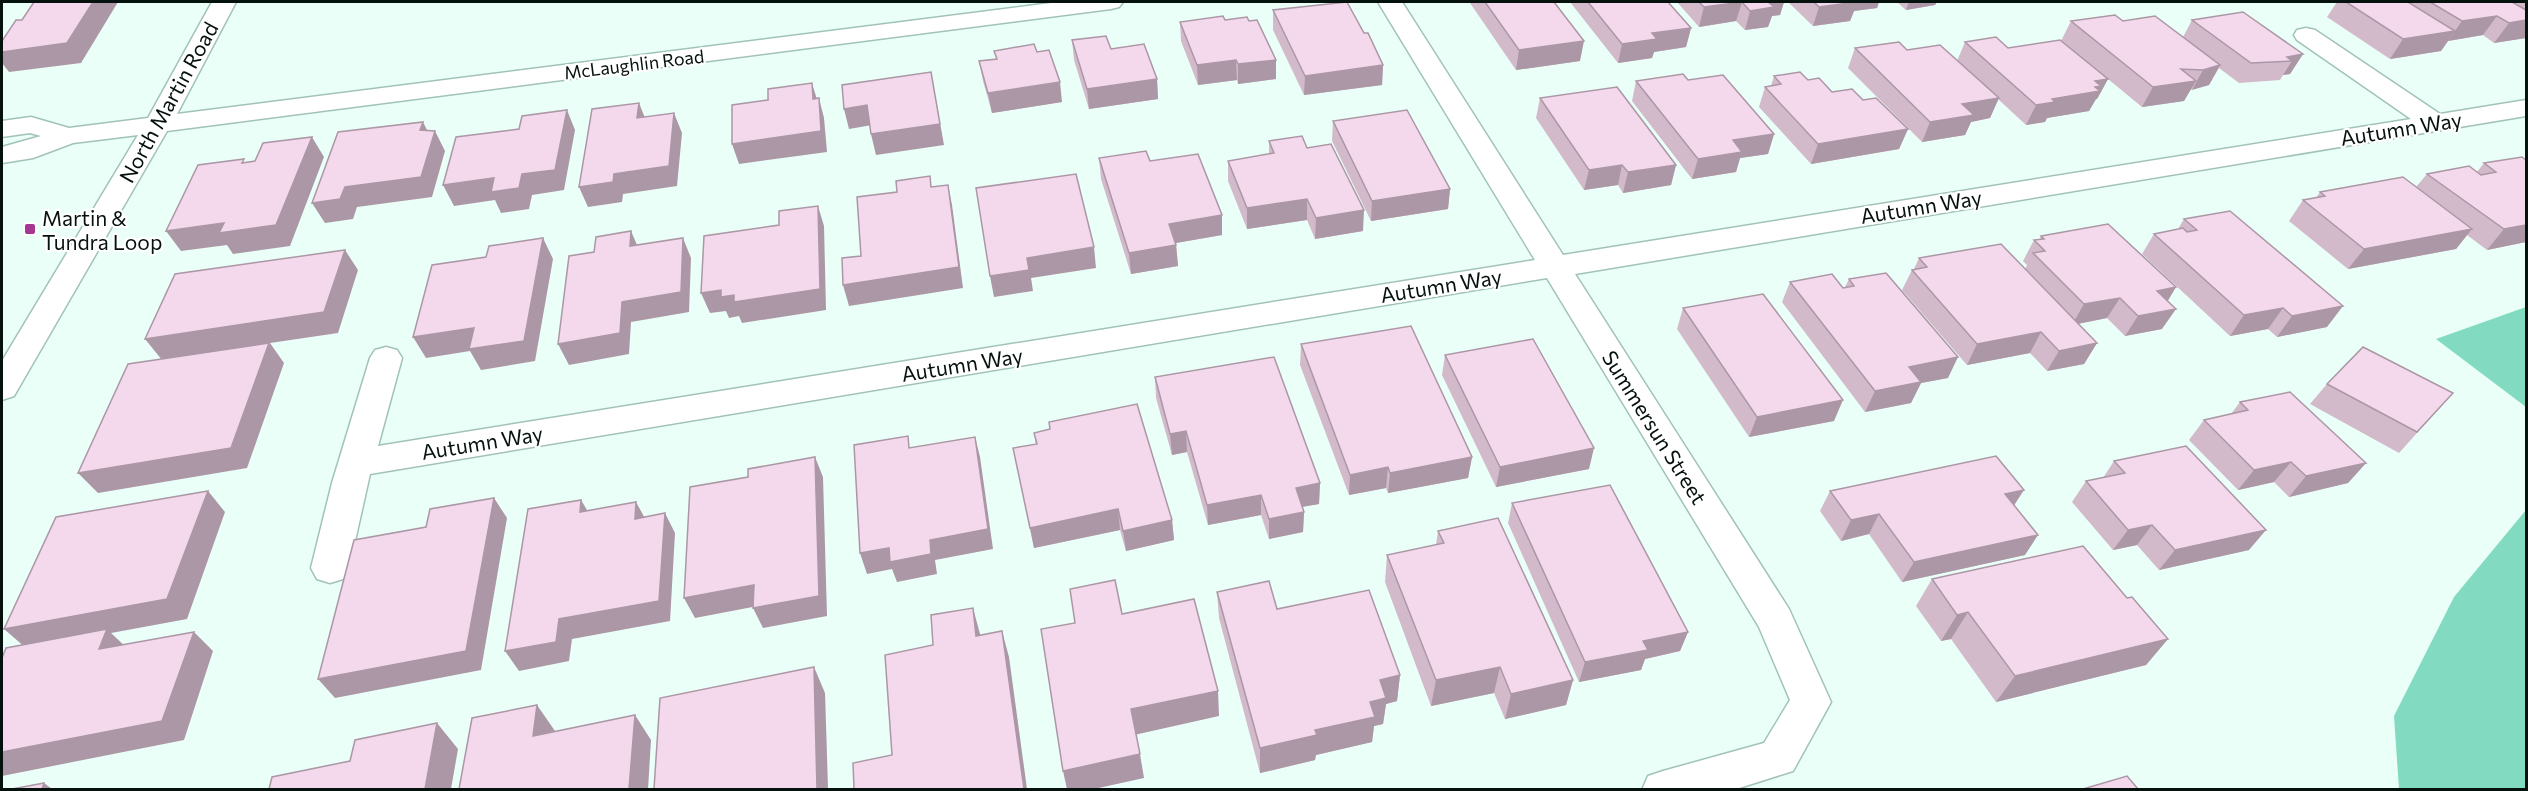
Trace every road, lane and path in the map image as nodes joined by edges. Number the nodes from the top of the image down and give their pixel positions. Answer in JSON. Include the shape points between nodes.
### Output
{"nodes":[{"id":1,"x":224,"y":2,"type":"edge"},
{"id":2,"x":1112,"y":2,"type":"edge"},
{"id":3,"x":1390,"y":2,"type":"edge"},
{"id":4,"x":2306,"y":35,"type":"dead end"},
{"id":5,"x":2526,"y":108,"type":"edge"},
{"id":6,"x":2435,"y":123,"type":"junction"},
{"id":7,"x":157,"y":126,"type":"junction"},
{"id":8,"x":2,"y":129,"type":"edge"},
{"id":9,"x":68,"y":136,"type":"junction"},
{"id":10,"x":2,"y":155,"type":"edge"},
{"id":11,"x":1556,"y":267,"type":"junction"},
{"id":12,"x":16,"y":338,"type":"edge"},
{"id":13,"x":386,"y":358,"type":"dead end"},
{"id":14,"x":2,"y":388,"type":"edge"},
{"id":15,"x":357,"y":463,"type":"junction"},
{"id":16,"x":330,"y":568,"type":"dead end"},
{"id":17,"x":1663,"y":789,"type":"edge"}],
"edges":[{"from":1,"to":7,"type":"street","name":"North Martin Road"},
{"from":2,"to":7,"type":"street","name":"McLaughlin Road"},
{"from":3,"to":11,"type":"street","name":"Summersun Street"},
{"from":4,"to":6,"type":"street"},
{"from":5,"to":6,"type":"street","name":"Autumn Way"},
{"from":6,"to":11,"type":"street","name":"Autumn Way"},
{"from":7,"to":9,"type":"street","name":"McLaughlin Road"},
{"from":7,"to":12,"type":"street","name":"North Martin Road"},
{"from":8,"to":9,"type":"street","via":[[31,125]]},
{"from":9,"to":10,"type":"street"},
{"from":11,"to":15,"type":"street","name":"Autumn Way"},
{"from":11,"to":17,"type":"street","name":"Summersun Street","via":[[1775,620],[1811,702],[1778,758]]},
{"from":12,"to":14,"type":"street","name":"North Martin Road"},
{"from":13,"to":15,"type":"street"},
{"from":15,"to":16,"type":"street"}]}
